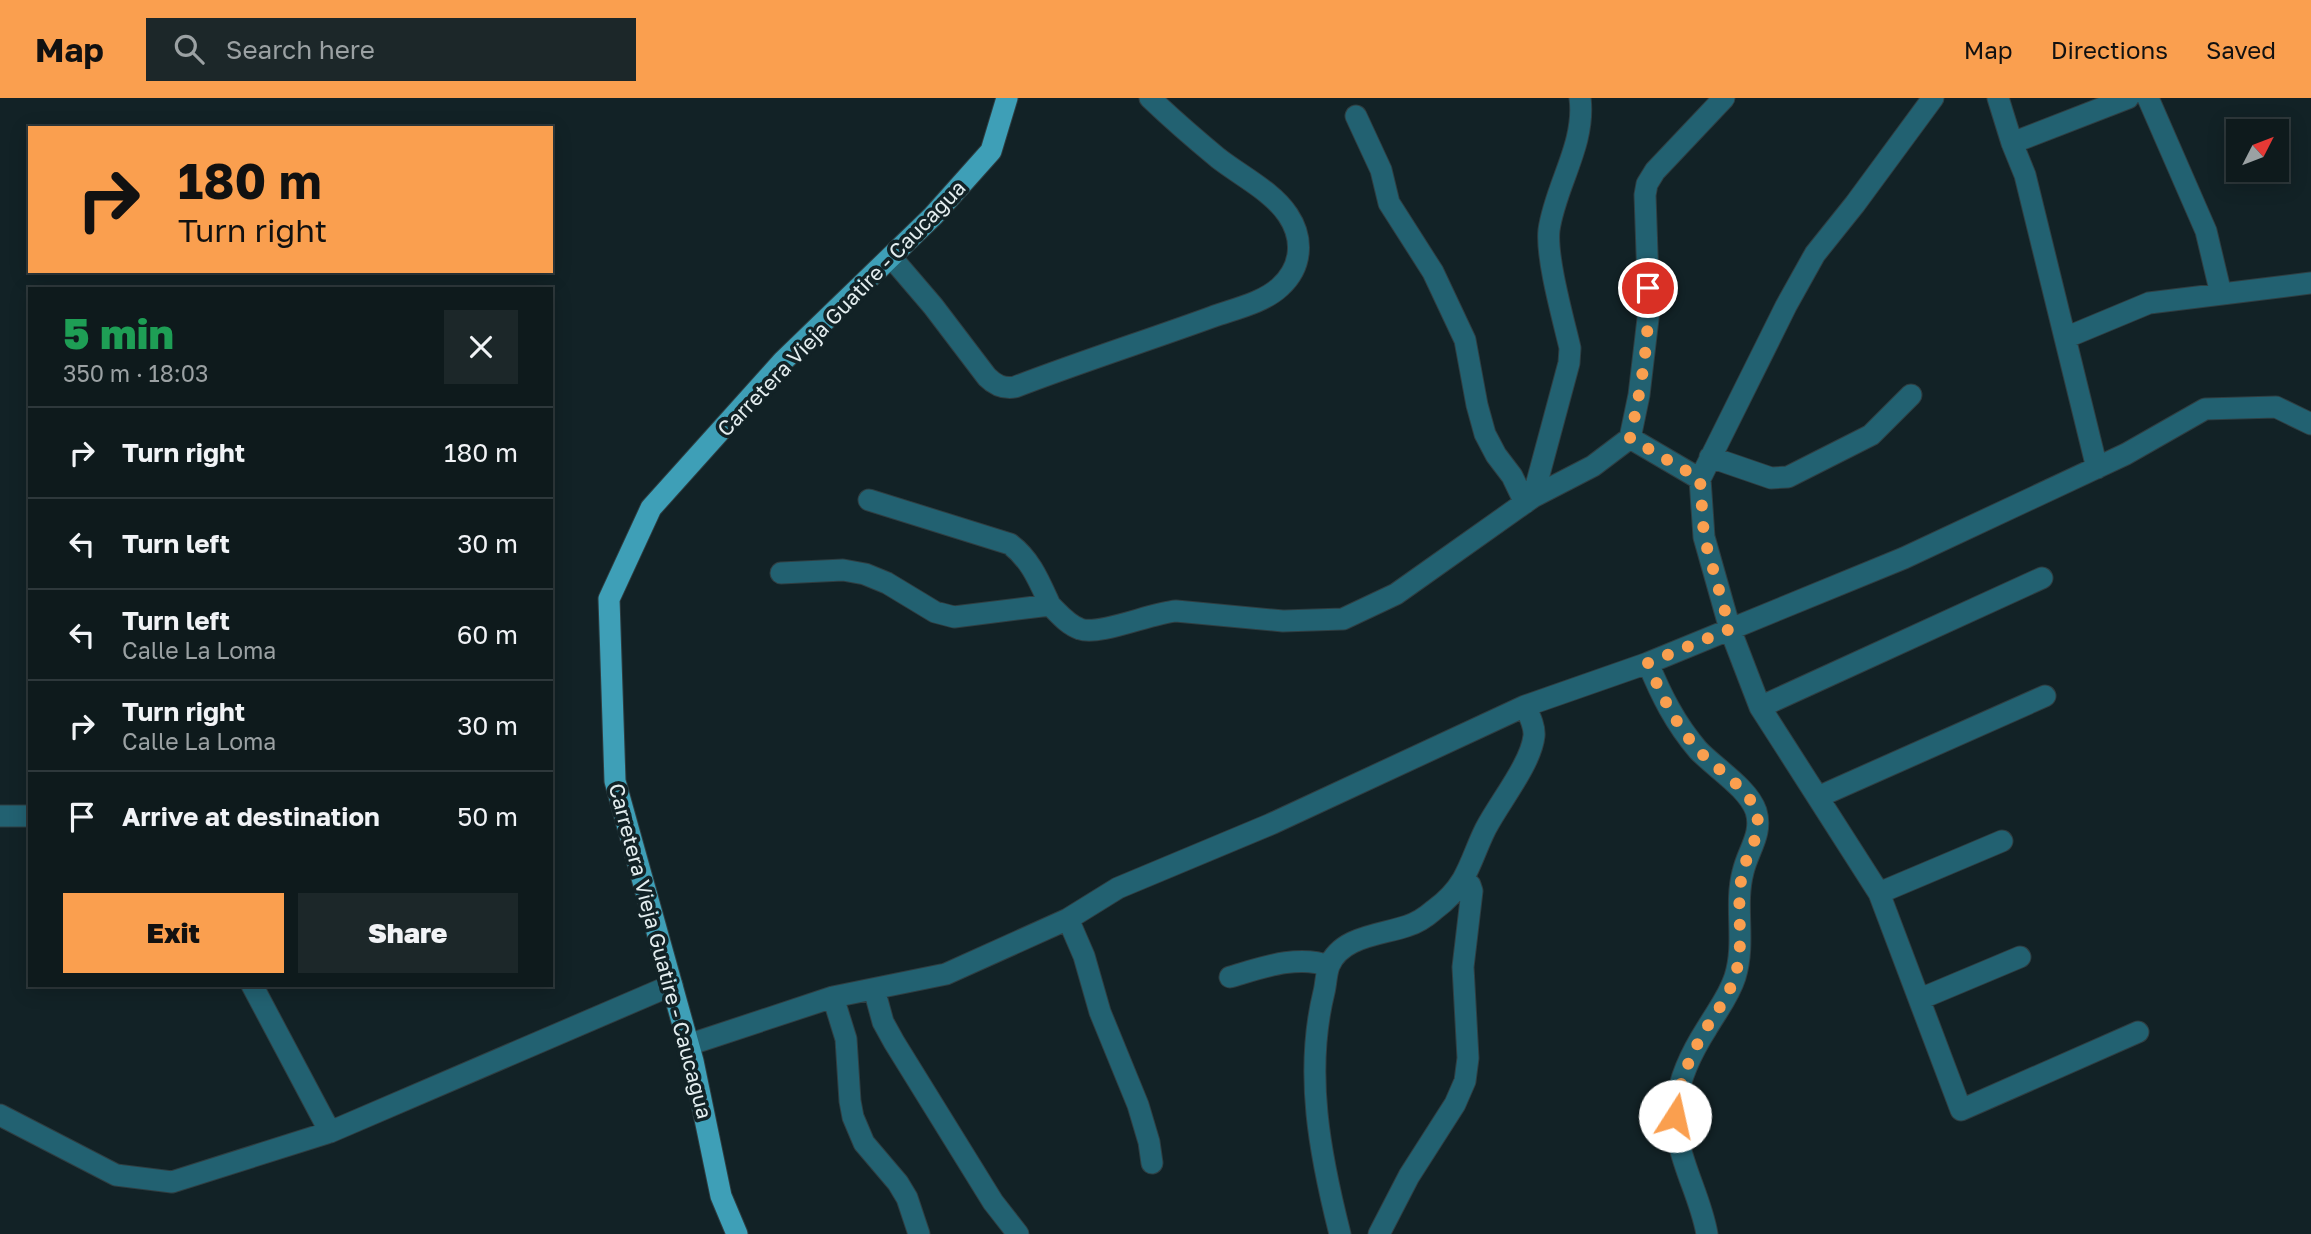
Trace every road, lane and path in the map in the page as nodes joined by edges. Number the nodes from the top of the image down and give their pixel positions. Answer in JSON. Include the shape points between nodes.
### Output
{"nodes":[{"id":1,"x":1007,"y":98,"type":"edge"},
{"id":2,"x":1150,"y":98,"type":"edge"},
{"id":3,"x":1580,"y":98,"type":"edge"},
{"id":4,"x":1724,"y":98,"type":"edge"},
{"id":5,"x":1933,"y":98,"type":"edge"},
{"id":6,"x":1998,"y":98,"type":"edge"},
{"id":7,"x":2128,"y":98,"type":"edge"},
{"id":8,"x":2148,"y":98,"type":"edge"},
{"id":9,"x":1356,"y":116,"type":"dead end"},
{"id":10,"x":2012,"y":143,"type":"junction"},
{"id":11,"x":891,"y":257,"type":"junction"},
{"id":12,"x":2311,"y":283,"type":"edge"},
{"id":13,"x":2221,"y":294,"type":"junction"},
{"id":14,"x":2065,"y":338,"type":"junction"},
{"id":15,"x":1911,"y":395,"type":"dead end"},
{"id":16,"x":2311,"y":424,"type":"edge"},
{"id":17,"x":1630,"y":438,"type":"junction"},
{"id":18,"x":1710,"y":457,"type":"junction"},
{"id":19,"x":2097,"y":468,"type":"junction"},
{"id":20,"x":1700,"y":479,"type":"junction"},
{"id":21,"x":869,"y":500,"type":"dead end"},
{"id":22,"x":1529,"y":500,"type":"junction"},
{"id":23,"x":781,"y":573,"type":"dead end"},
{"id":24,"x":2042,"y":578,"type":"dead end"},
{"id":25,"x":1050,"y":605,"type":"junction"},
{"id":26,"x":1730,"y":629,"type":"junction"},
{"id":27,"x":1648,"y":663,"type":"junction"},
{"id":28,"x":2045,"y":696,"type":"dead end"},
{"id":29,"x":1525,"y":706,"type":"junction"},
{"id":30,"x":1760,"y":707,"type":"junction"},
{"id":31,"x":1818,"y":797,"type":"junction"},
{"id":32,"x":0,"y":816,"type":"edge"},
{"id":33,"x":28,"y":816,"type":"edge"},
{"id":34,"x":2002,"y":841,"type":"dead end"},
{"id":35,"x":1463,"y":878,"type":"junction"},
{"id":36,"x":1879,"y":893,"type":"junction"},
{"id":37,"x":1068,"y":919,"type":"junction"},
{"id":38,"x":2020,"y":957,"type":"dead end"},
{"id":39,"x":1329,"y":966,"type":"junction"},
{"id":40,"x":1230,"y":977,"type":"dead end"},
{"id":41,"x":672,"y":985,"type":"junction"},
{"id":42,"x":253,"y":987,"type":"edge"},
{"id":43,"x":874,"y":989,"type":"junction"},
{"id":44,"x":833,"y":997,"type":"junction"},
{"id":45,"x":1920,"y":999,"type":"junction"},
{"id":46,"x":2138,"y":1032,"type":"dead end"},
{"id":47,"x":688,"y":1045,"type":"junction"},
{"id":48,"x":0,"y":1115,"type":"edge"},
{"id":49,"x":330,"y":1132,"type":"junction"},
{"id":50,"x":1152,"y":1163,"type":"dead end"},
{"id":51,"x":737,"y":1234,"type":"edge"},
{"id":52,"x":919,"y":1234,"type":"edge"},
{"id":53,"x":1018,"y":1234,"type":"edge"},
{"id":54,"x":1340,"y":1234,"type":"edge"},
{"id":55,"x":1379,"y":1234,"type":"edge"},
{"id":56,"x":1707,"y":1234,"type":"edge"}],
"edges":[{"from":1,"to":11,"type":"main road","name":"Carretera Vieja Guatire - Caucagua","via":[[991,151]]},
{"from":2,"to":11,"type":"street","via":[[1287,213],[1300,251],[1293,271],[1273,293],[1151,340],[1004,387],[987,377]]},
{"from":3,"to":22,"type":"street","via":[[1579,132],[1548,243],[1570,348],[1569,363]]},
{"from":4,"to":17,"type":"street","via":[[1647,184],[1649,310]]},
{"from":5,"to":18,"type":"street","via":[[1815,254]]},
{"from":6,"to":10,"type":"street"},
{"from":7,"to":10,"type":"street"},
{"from":8,"to":13,"type":"street","via":[[2206,231]]},
{"from":9,"to":22,"type":"street","via":[[1381,170],[1389,203],[1433,272],[1465,340],[1485,434]]},
{"from":10,"to":14,"type":"street","via":[[2025,175]]},
{"from":11,"to":41,"type":"main road","name":"Carretera Vieja Guatire - Caucagua","via":[[783,361],[650,508],[609,599],[615,781]]},
{"from":12,"to":13,"type":"street"},
{"from":13,"to":14,"type":"street","via":[[2149,303]]},
{"from":14,"to":19,"type":"street"},
{"from":15,"to":18,"type":"street","via":[[1871,435],[1788,477],[1771,478]]},
{"from":16,"to":19,"type":"street","via":[[2276,407],[2206,409]]},
{"from":17,"to":20,"type":"street"},
{"from":17,"to":22,"type":"street","via":[[1593,466]]},
{"from":18,"to":20,"type":"street"},
{"from":19,"to":26,"type":"street","via":[[1904,558]]},
{"from":20,"to":26,"type":"street","via":[[1704,537]]},
{"from":21,"to":25,"type":"street","via":[[1010,544],[1032,566]]},
{"from":22,"to":25,"type":"street","via":[[1396,594],[1343,619],[1283,621],[1176,611],[1092,632],[1070,625]]},
{"from":23,"to":25,"type":"street","via":[[842,570],[864,574],[935,612],[954,617]]},
{"from":24,"to":30,"type":"street"},
{"from":26,"to":27,"type":"street"},
{"from":26,"to":30,"type":"street"},
{"from":27,"to":29,"type":"street"},
{"from":27,"to":56,"type":"street","via":[[1670,713],[1699,750],[1747,795],[1757,813],[1755,842],[1741,882],[1742,944],[1735,978],[1686,1067],[1677,1100],[1679,1150]]},
{"from":28,"to":31,"type":"street"},
{"from":29,"to":35,"type":"street","via":[[1534,727],[1529,754],[1485,829]]},
{"from":29,"to":37,"type":"street","via":[[1271,824],[1118,888]]},
{"from":30,"to":31,"type":"street"},
{"from":31,"to":36,"type":"street"},
{"from":32,"to":33,"type":"street"},
{"from":34,"to":36,"type":"street"},
{"from":35,"to":39,"type":"street","via":[[1423,919],[1354,941]]},
{"from":35,"to":55,"type":"street","via":[[1472,891],[1463,967],[1468,1047],[1465,1081]]},
{"from":36,"to":45,"type":"street"},
{"from":37,"to":43,"type":"street","via":[[946,974]]},
{"from":37,"to":50,"type":"street","via":[[1138,1105]]},
{"from":38,"to":45,"type":"street"},
{"from":39,"to":40,"type":"street","via":[[1292,962]]},
{"from":39,"to":54,"type":"street","via":[[1316,1029],[1314,1069],[1324,1167]]},
{"from":41,"to":47,"type":"main road","name":"Carretera Vieja Guatire - Caucagua"},
{"from":41,"to":49,"type":"street"},
{"from":42,"to":49,"type":"street"},
{"from":43,"to":44,"type":"street"},
{"from":43,"to":53,"type":"street","via":[[894,1042],[993,1202]]},
{"from":44,"to":47,"type":"street"},
{"from":44,"to":52,"type":"street","via":[[846,1040],[853,1117],[864,1143],[907,1198]]},
{"from":45,"to":46,"type":"street","via":[[1961,1110]]},
{"from":47,"to":51,"type":"main road","name":"Carretera Vieja Guatire - Caucagua","via":[[721,1196]]},
{"from":48,"to":49,"type":"street","via":[[116,1175],[172,1182]]}]}
